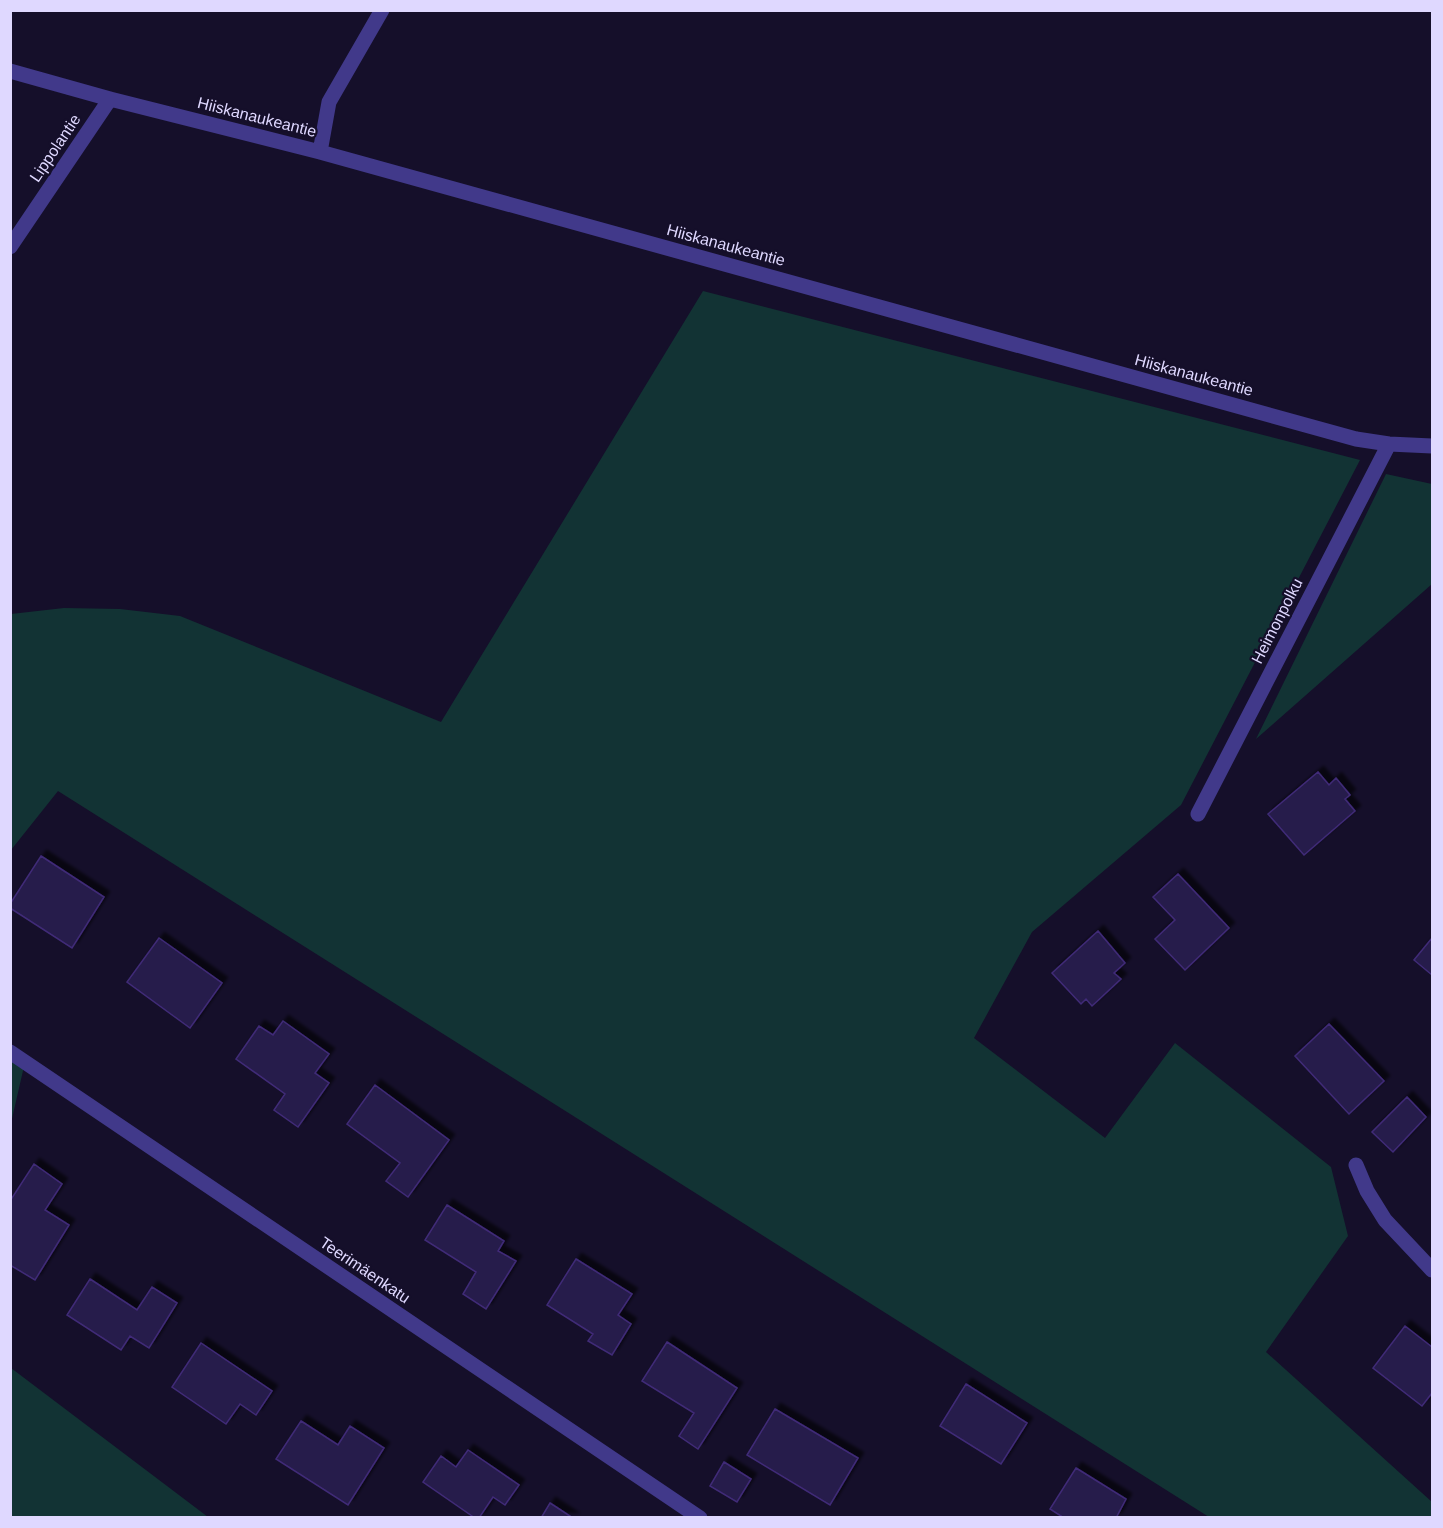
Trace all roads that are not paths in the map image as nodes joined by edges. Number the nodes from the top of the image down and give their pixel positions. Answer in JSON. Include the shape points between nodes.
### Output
{"nodes":[{"id":1,"x":382,"y":10,"type":"edge"},
{"id":2,"x":10,"y":71,"type":"edge"},
{"id":3,"x":110,"y":99,"type":"junction"},
{"id":4,"x":320,"y":152,"type":"junction"},
{"id":5,"x":10,"y":247,"type":"edge"},
{"id":6,"x":1389,"y":444,"type":"junction"},
{"id":7,"x":1432,"y":446,"type":"edge"},
{"id":8,"x":1198,"y":814,"type":"dead end"},
{"id":9,"x":10,"y":1052,"type":"edge"},
{"id":10,"x":1356,"y":1166,"type":"dead end"},
{"id":11,"x":1432,"y":1270,"type":"edge"},
{"id":12,"x":700,"y":1518,"type":"edge"}],
"edges":[{"from":1,"to":4,"type":"street","via":[[329,102]]},
{"from":2,"to":3,"type":"street","name":"Hiiskanaukeantie"},
{"from":3,"to":4,"type":"street","name":"Hiiskanaukeantie"},
{"from":3,"to":5,"type":"street","name":"Lippolantie"},
{"from":4,"to":6,"type":"street","name":"Hiiskanaukeantie","via":[[1356,439]]},
{"from":6,"to":7,"type":"street","name":"Hiiskanaukeantie"},
{"from":6,"to":8,"type":"street","name":"Heimonpolku"},
{"from":9,"to":12,"type":"street","name":"Teerimäenkatu"},
{"from":10,"to":11,"type":"street","via":[[1385,1220]]}]}
